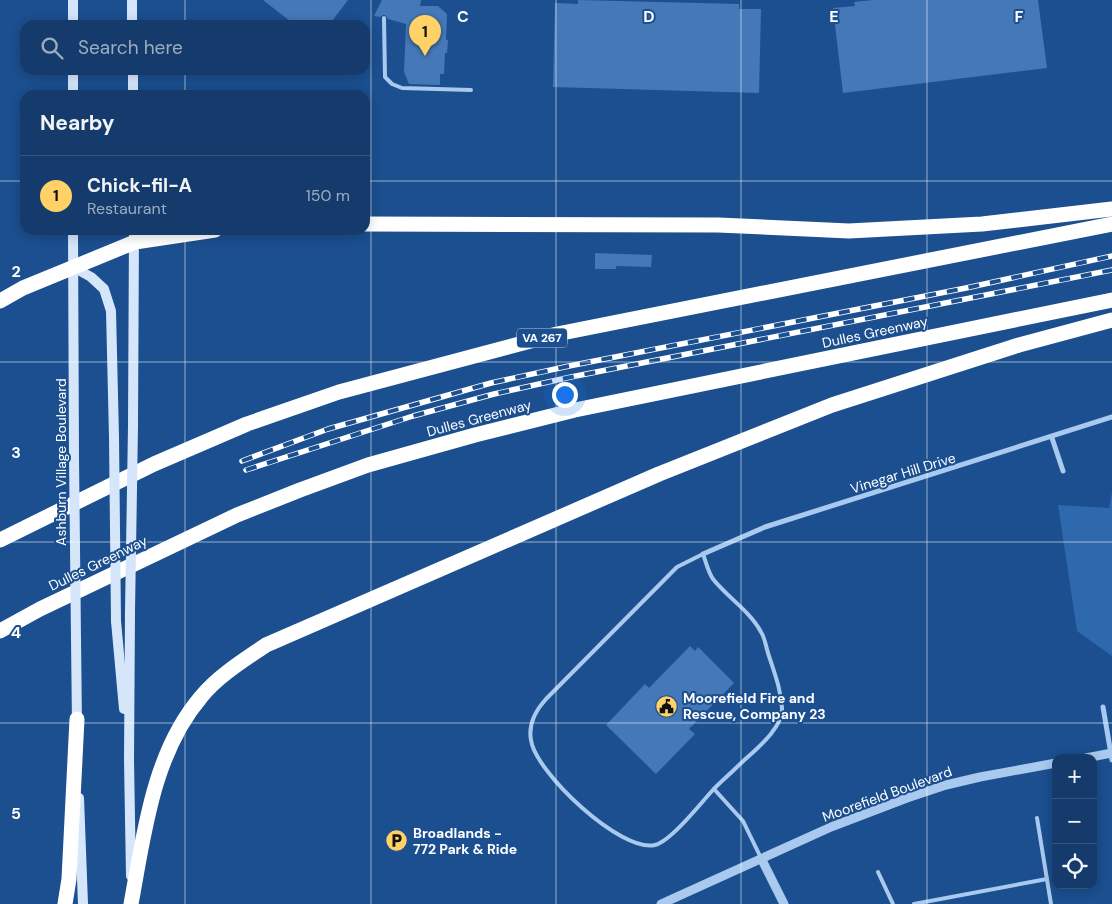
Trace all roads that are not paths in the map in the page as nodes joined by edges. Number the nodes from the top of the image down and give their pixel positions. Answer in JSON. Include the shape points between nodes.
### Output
{"nodes":[{"id":1,"x":73,"y":0,"type":"edge"},
{"id":2,"x":132,"y":0,"type":"edge"},
{"id":3,"x":384,"y":18,"type":"dead end"},
{"id":4,"x":73,"y":20,"type":"edge"},
{"id":5,"x":132,"y":20,"type":"edge"},
{"id":6,"x":73,"y":75,"type":"edge"},
{"id":7,"x":132,"y":75,"type":"edge"},
{"id":8,"x":73,"y":90,"type":"edge"},
{"id":9,"x":133,"y":90,"type":"edge"},
{"id":10,"x":471,"y":90,"type":"dead end"},
{"id":11,"x":1112,"y":209,"type":"edge"},
{"id":12,"x":370,"y":224,"type":"edge"},
{"id":13,"x":1112,"y":224,"type":"edge"},
{"id":14,"x":73,"y":235,"type":"edge"},
{"id":15,"x":148,"y":235,"type":"edge"},
{"id":16,"x":134,"y":236,"type":"edge"},
{"id":17,"x":73,"y":267,"type":"junction"},
{"id":18,"x":0,"y":300,"type":"edge"},
{"id":19,"x":1112,"y":300,"type":"edge"},
{"id":20,"x":1112,"y":320,"type":"edge"},
{"id":21,"x":1112,"y":417,"type":"edge"},
{"id":22,"x":1052,"y":438,"type":"junction"},
{"id":23,"x":1063,"y":471,"type":"dead end"},
{"id":24,"x":0,"y":540,"type":"edge"},
{"id":25,"x":703,"y":554,"type":"junction"},
{"id":26,"x":40,"y":609,"type":"junction"},
{"id":27,"x":0,"y":631,"type":"edge"},
{"id":28,"x":0,"y":640,"type":"edge"},
{"id":29,"x":1103,"y":707,"type":"dead end"},
{"id":30,"x":77,"y":719,"type":"junction"},
{"id":31,"x":1112,"y":755,"type":"edge"},
{"id":32,"x":1097,"y":757,"type":"edge"},
{"id":33,"x":129,"y":760,"type":"junction"},
{"id":34,"x":1052,"y":764,"type":"edge"},
{"id":35,"x":714,"y":788,"type":"junction"},
{"id":36,"x":1037,"y":818,"type":"dead end"},
{"id":37,"x":762,"y":860,"type":"junction"},
{"id":38,"x":878,"y":872,"type":"dead end"},
{"id":39,"x":1047,"y":878,"type":"junction"},
{"id":40,"x":66,"y":904,"type":"edge"},
{"id":41,"x":83,"y":904,"type":"edge"},
{"id":42,"x":131,"y":904,"type":"edge"},
{"id":43,"x":661,"y":904,"type":"edge"},
{"id":44,"x":784,"y":904,"type":"edge"},
{"id":45,"x":893,"y":904,"type":"edge"},
{"id":46,"x":914,"y":904,"type":"edge"},
{"id":47,"x":1051,"y":904,"type":"edge"}],
"edges":[{"from":1,"to":4,"type":"main road"},
{"from":2,"to":5,"type":"main road"},
{"from":3,"to":10,"type":"lane","via":[[385,77],[392,84],[402,88]]},
{"from":6,"to":8,"type":"main road"},
{"from":7,"to":9,"type":"main road"},
{"from":11,"to":12,"type":"highway","via":[[982,224],[849,231],[718,225]]},
{"from":13,"to":24,"type":"highway","number":"VA 267","via":[[557,334],[339,392],[238,428],[154,464]]},
{"from":14,"to":17,"type":"main road","name":"Ashburn Village Boulevard"},
{"from":15,"to":16,"type":"highway"},
{"from":16,"to":17,"type":"highway"},
{"from":16,"to":33,"type":"main road","bridge":true},
{"from":17,"to":18,"type":"highway"},
{"from":17,"to":30,"type":"main road","name":"Ashburn Village Boulevard","bridge":true},
{"from":17,"to":33,"type":"main road","bridge":true,"via":[[104,289],[111,311],[116,621]]},
{"from":19,"to":26,"type":"highway","name":"Dulles Greenway","via":[[575,410],[368,465],[237,515]]},
{"from":20,"to":42,"type":"highway","via":[[1019,345],[832,404],[659,474],[266,644],[201,696],[180,726],[148,808]]},
{"from":21,"to":22,"type":"street","name":"Vinegar Hill Drive"},
{"from":22,"to":23,"type":"street"},
{"from":22,"to":25,"type":"street","name":"Vinegar Hill Drive","via":[[765,528]]},
{"from":25,"to":35,"type":"lane","via":[[713,579],[762,633],[781,694],[782,712],[765,741]]},
{"from":25,"to":35,"type":"lane","via":[[677,567],[546,699],[533,718],[530,739],[536,757],[567,792],[611,831],[636,844],[650,846],[661,843]]},
{"from":26,"to":27,"type":"highway","name":"Dulles Greenway"},
{"from":26,"to":28,"type":"highway"},
{"from":29,"to":31,"type":"street"},
{"from":30,"to":40,"type":"highway"},
{"from":30,"to":41,"type":"main road","name":"Ashburn Village Boulevard"},
{"from":31,"to":32,"type":"street"},
{"from":33,"to":42,"type":"main road"},
{"from":34,"to":37,"type":"street","name":"Moorefield Boulevard","via":[[930,790],[832,827]]},
{"from":35,"to":37,"type":"lane","via":[[743,821]]},
{"from":36,"to":39,"type":"lane"},
{"from":37,"to":43,"type":"street","name":"Moorefield Boulevard"},
{"from":37,"to":44,"type":"street"},
{"from":38,"to":45,"type":"lane"},
{"from":39,"to":46,"type":"lane"},
{"from":39,"to":47,"type":"lane"}]}
